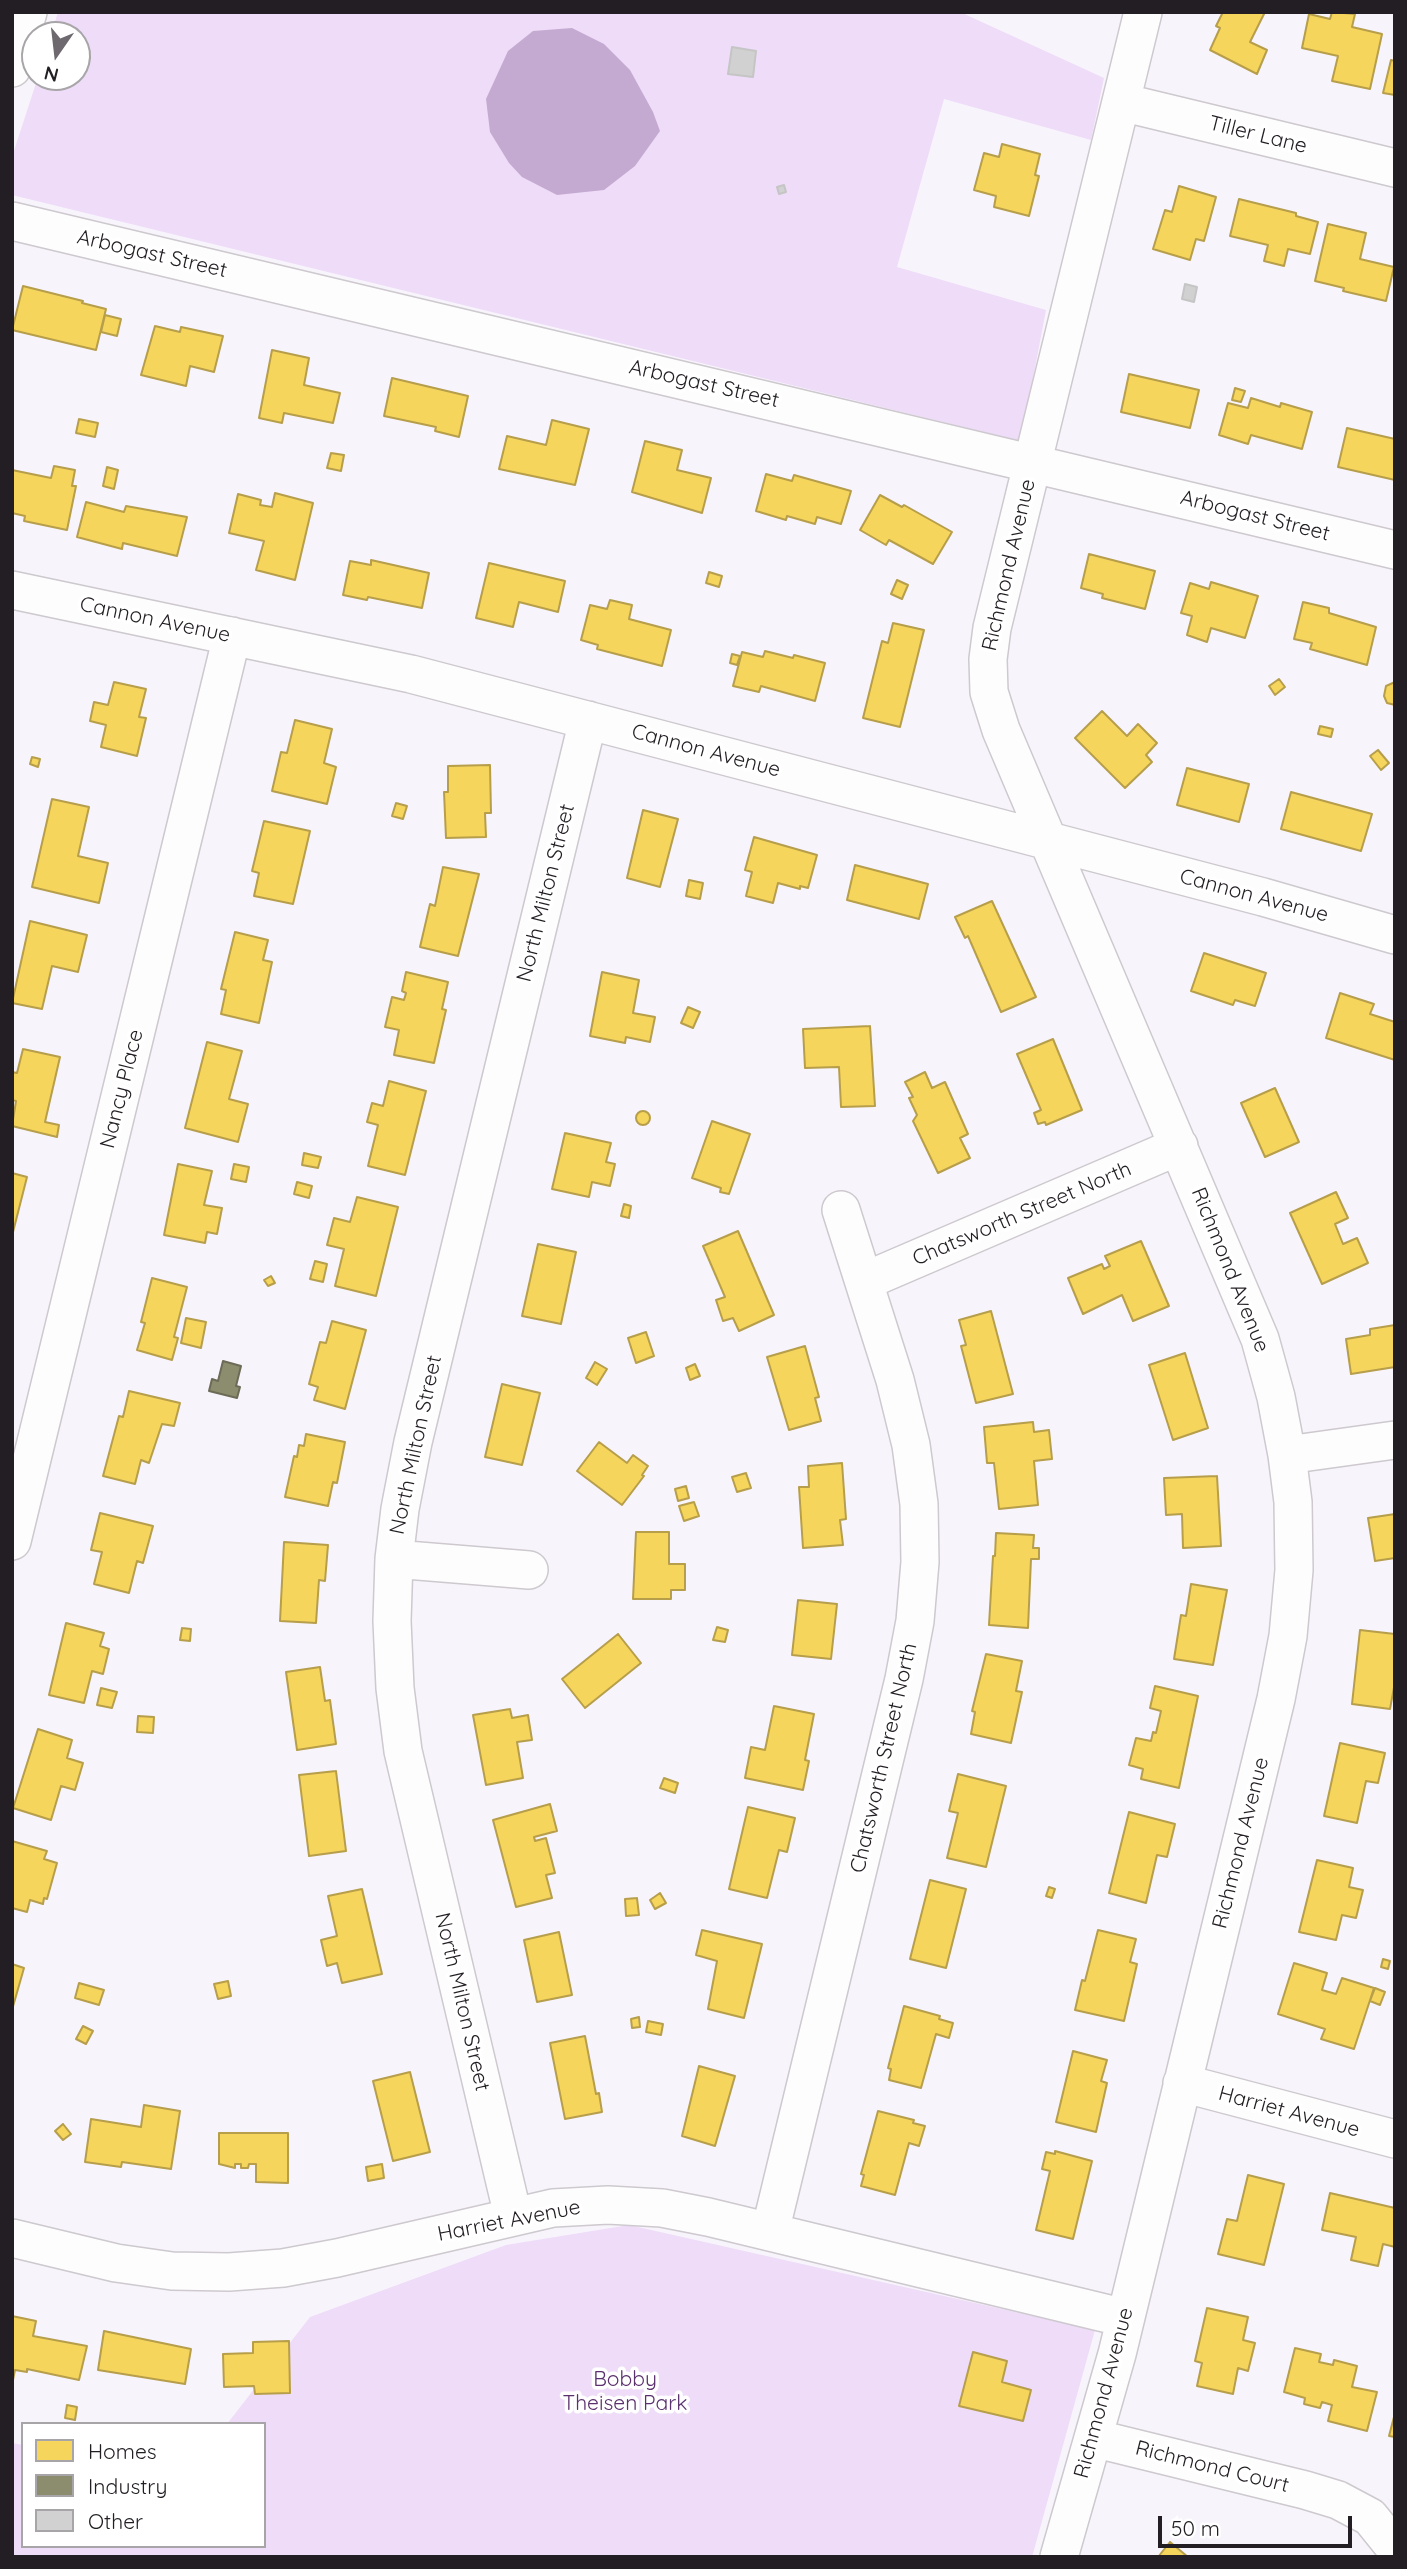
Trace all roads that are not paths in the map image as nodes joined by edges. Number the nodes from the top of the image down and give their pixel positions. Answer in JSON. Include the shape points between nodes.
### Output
{"nodes":[{"id":1,"x":1143,"y":12,"type":"edge"},
{"id":2,"x":1121,"y":102,"type":"junction"},
{"id":3,"x":1395,"y":168,"type":"edge"},
{"id":4,"x":12,"y":221,"type":"edge"},
{"id":5,"x":1033,"y":462,"type":"junction"},
{"id":6,"x":1395,"y":550,"type":"edge"},
{"id":7,"x":12,"y":590,"type":"edge"},
{"id":8,"x":232,"y":636,"type":"junction"},
{"id":9,"x":588,"y":720,"type":"junction"},
{"id":10,"x":1048,"y":841,"type":"junction"},
{"id":11,"x":1395,"y":935,"type":"edge"},
{"id":12,"x":1179,"y":1146,"type":"junction"},
{"id":13,"x":841,"y":1210,"type":"dead end"},
{"id":14,"x":864,"y":1281,"type":"junction"},
{"id":15,"x":1395,"y":1440,"type":"edge"},
{"id":16,"x":1287,"y":1455,"type":"junction"},
{"id":17,"x":12,"y":1541,"type":"edge"},
{"id":18,"x":394,"y":1559,"type":"junction"},
{"id":19,"x":529,"y":1570,"type":"dead end"},
{"id":20,"x":1182,"y":2083,"type":"junction"},
{"id":21,"x":1395,"y":2140,"type":"edge"},
{"id":22,"x":513,"y":2216,"type":"junction"},
{"id":23,"x":770,"y":2232,"type":"junction"},
{"id":24,"x":12,"y":2238,"type":"edge"},
{"id":25,"x":1125,"y":2318,"type":"junction"},
{"id":26,"x":1093,"y":2438,"type":"junction"},
{"id":27,"x":1395,"y":2548,"type":"edge"},
{"id":28,"x":1059,"y":2557,"type":"edge"}],
"edges":[{"from":1,"to":2,"type":"street","name":"Richmond Avenue"},
{"from":2,"to":3,"type":"street","name":"Tiller Lane"},
{"from":2,"to":5,"type":"street","name":"Richmond Avenue"},
{"from":4,"to":5,"type":"street","name":"Arbogast Street"},
{"from":5,"to":6,"type":"street","name":"Arbogast Street"},
{"from":5,"to":10,"type":"street","name":"Richmond Avenue","via":[[992,628],[989,692]]},
{"from":7,"to":8,"type":"street","name":"Cannon Avenue"},
{"from":8,"to":9,"type":"street","name":"Cannon Avenue","via":[[411,674]]},
{"from":8,"to":17,"type":"street","name":"Nancy Place"},
{"from":9,"to":10,"type":"street","name":"Cannon Avenue"},
{"from":9,"to":18,"type":"street","name":"North Milton Street","via":[[413,1442]]},
{"from":10,"to":11,"type":"street","name":"Cannon Avenue"},
{"from":10,"to":12,"type":"street","name":"Richmond Avenue"},
{"from":12,"to":14,"type":"street","name":"Chatsworth Street North"},
{"from":12,"to":16,"type":"street","name":"Richmond Avenue","via":[[1260,1339]]},
{"from":13,"to":14,"type":"street","name":"Chatsworth Street North"},
{"from":14,"to":23,"type":"street","name":"Chatsworth Street North","via":[[911,1445],[919,1504],[915,1621]]},
{"from":15,"to":16,"type":"street"},
{"from":16,"to":20,"type":"street","name":"Richmond Avenue","via":[[1294,1570],[1288,1636]]},
{"from":18,"to":19,"type":"street"},
{"from":18,"to":22,"type":"street","name":"North Milton Street","via":[[393,1648],[403,1751]]},
{"from":20,"to":21,"type":"street","name":"Harriet Avenue"},
{"from":20,"to":25,"type":"street","name":"Richmond Avenue"},
{"from":22,"to":23,"type":"street","name":"Harriet Avenue","via":[[608,2205],[662,2208]]},
{"from":22,"to":24,"type":"street","name":"Harriet Avenue","via":[[337,2258],[229,2272],[172,2271],[116,2263]]},
{"from":23,"to":25,"type":"street","name":"Harriet Avenue"},
{"from":25,"to":26,"type":"street","name":"Richmond Avenue"},
{"from":26,"to":27,"type":"street","name":"Richmond Court","via":[[1338,2500],[1370,2517]]},
{"from":26,"to":28,"type":"street","name":"Richmond Avenue"}]}
